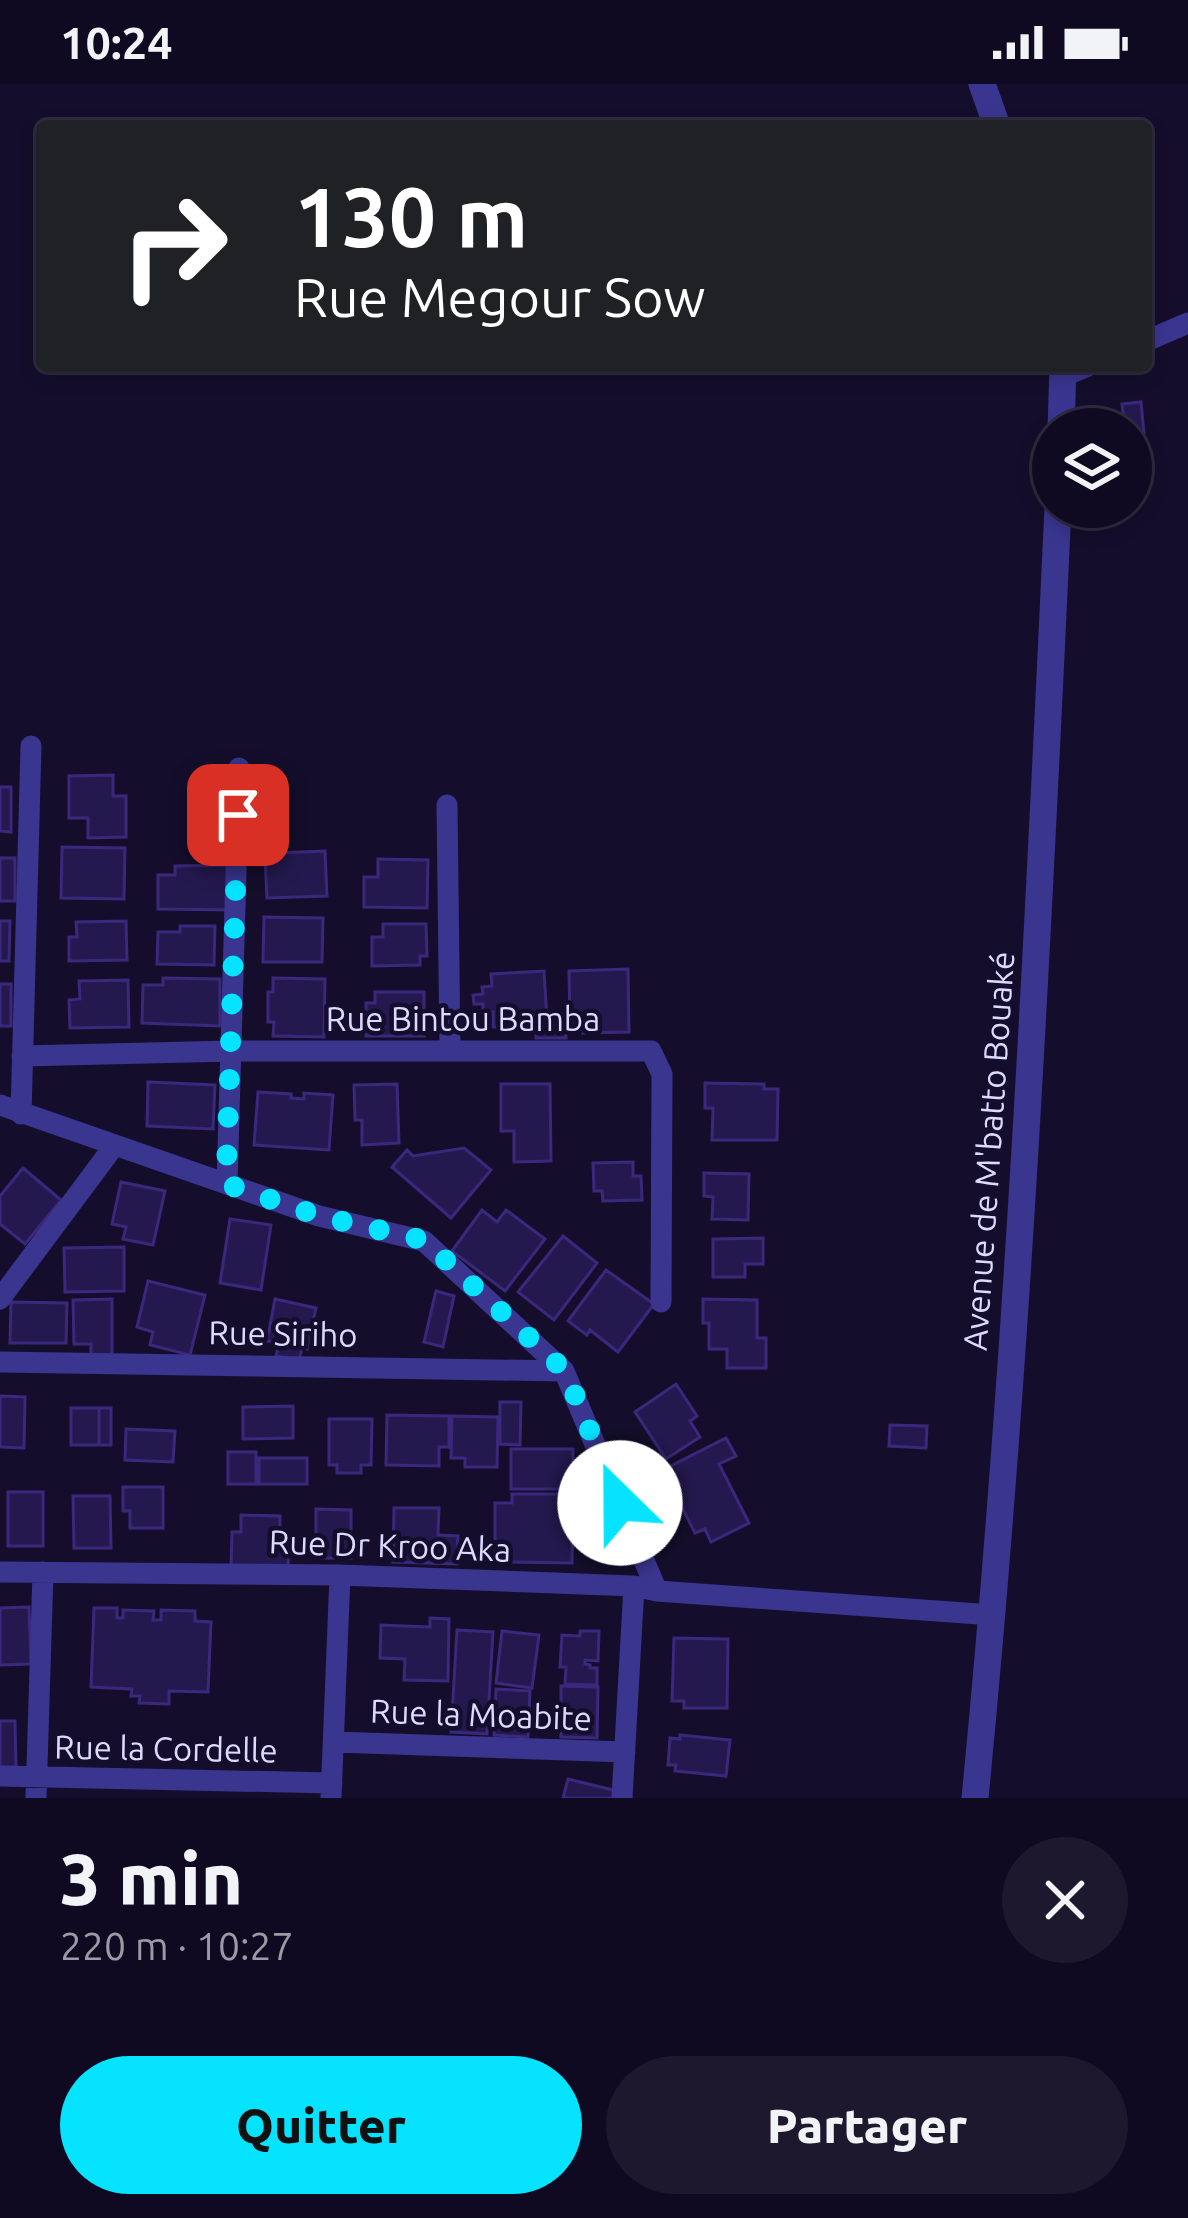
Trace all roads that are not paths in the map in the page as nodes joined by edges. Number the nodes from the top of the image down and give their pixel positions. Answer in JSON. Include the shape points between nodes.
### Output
{"nodes":[{"id":1,"x":982,"y":84,"type":"edge"},
{"id":2,"x":995,"y":120,"type":"edge"},
{"id":3,"x":1188,"y":323,"type":"edge"},
{"id":4,"x":1152,"y":338,"type":"edge"},
{"id":5,"x":1071,"y":372,"type":"edge"},
{"id":6,"x":1065,"y":408,"type":"edge"},
{"id":7,"x":1057,"y":528,"type":"edge"},
{"id":8,"x":31,"y":746,"type":"dead end"},
{"id":9,"x":239,"y":768,"type":"dead end"},
{"id":10,"x":447,"y":805,"type":"dead end"},
{"id":11,"x":231,"y":1051,"type":"junction"},
{"id":12,"x":450,"y":1051,"type":"junction"},
{"id":13,"x":22,"y":1056,"type":"junction"},
{"id":14,"x":10,"y":1110,"type":"edge"},
{"id":15,"x":114,"y":1146,"type":"junction"},
{"id":16,"x":226,"y":1184,"type":"junction"},
{"id":17,"x":0,"y":1299,"type":"edge"},
{"id":18,"x":661,"y":1302,"type":"dead end"},
{"id":19,"x":0,"y":1362,"type":"edge"},
{"id":20,"x":565,"y":1371,"type":"junction"},
{"id":21,"x":0,"y":1572,"type":"edge"},
{"id":22,"x":44,"y":1572,"type":"junction"},
{"id":23,"x":340,"y":1575,"type":"junction"},
{"id":24,"x":634,"y":1586,"type":"junction"},
{"id":25,"x":657,"y":1591,"type":"junction"},
{"id":26,"x":993,"y":1615,"type":"junction"},
{"id":27,"x":335,"y":1742,"type":"junction"},
{"id":28,"x":625,"y":1752,"type":"junction"},
{"id":29,"x":0,"y":1777,"type":"edge"},
{"id":30,"x":36,"y":1788,"type":"edge"},
{"id":31,"x":332,"y":1790,"type":"edge"},
{"id":32,"x":622,"y":1798,"type":"edge"},
{"id":33,"x":975,"y":1798,"type":"edge"}],
"edges":[{"from":1,"to":2,"type":"street"},
{"from":3,"to":4,"type":"street"},
{"from":5,"to":6,"type":"street"},
{"from":7,"to":26,"type":"street","name":"Avenue de M'batto Bouaké","via":[[1034,1033]]},
{"from":8,"to":13,"type":"street"},
{"from":9,"to":11,"type":"street"},
{"from":10,"to":12,"type":"street"},
{"from":11,"to":12,"type":"street","name":"Rue Bintou Bamba"},
{"from":11,"to":13,"type":"street","name":"Rue Bintou Bamba"},
{"from":11,"to":16,"type":"street"},
{"from":12,"to":18,"type":"street","name":"Rue Bintou Bamba","via":[[651,1051],[662,1073]]},
{"from":13,"to":14,"type":"street"},
{"from":14,"to":15,"type":"street"},
{"from":15,"to":16,"type":"street"},
{"from":15,"to":17,"type":"street"},
{"from":16,"to":20,"type":"street","via":[[424,1240]]},
{"from":19,"to":20,"type":"street","name":"Rue Siriho"},
{"from":20,"to":25,"type":"street"},
{"from":21,"to":22,"type":"street","name":"Rue Dr Kroo Aka"},
{"from":22,"to":23,"type":"street","name":"Rue Dr Kroo Aka"},
{"from":22,"to":30,"type":"street"},
{"from":23,"to":24,"type":"street","name":"Rue Dr Kroo Aka"},
{"from":23,"to":27,"type":"street"},
{"from":24,"to":25,"type":"street","name":"Rue Dr Kroo Aka"},
{"from":24,"to":28,"type":"street"},
{"from":25,"to":26,"type":"street","name":"Rue Dr Kroo Aka"},
{"from":26,"to":33,"type":"street","name":"Avenue de M'batto Bouaké"},
{"from":27,"to":28,"type":"street","name":"Rue la Moabite"},
{"from":27,"to":31,"type":"street"},
{"from":28,"to":32,"type":"street"},
{"from":29,"to":30,"type":"street","name":"Rue la Cordelle"},
{"from":30,"to":31,"type":"street","name":"Rue la Cordelle"}]}
